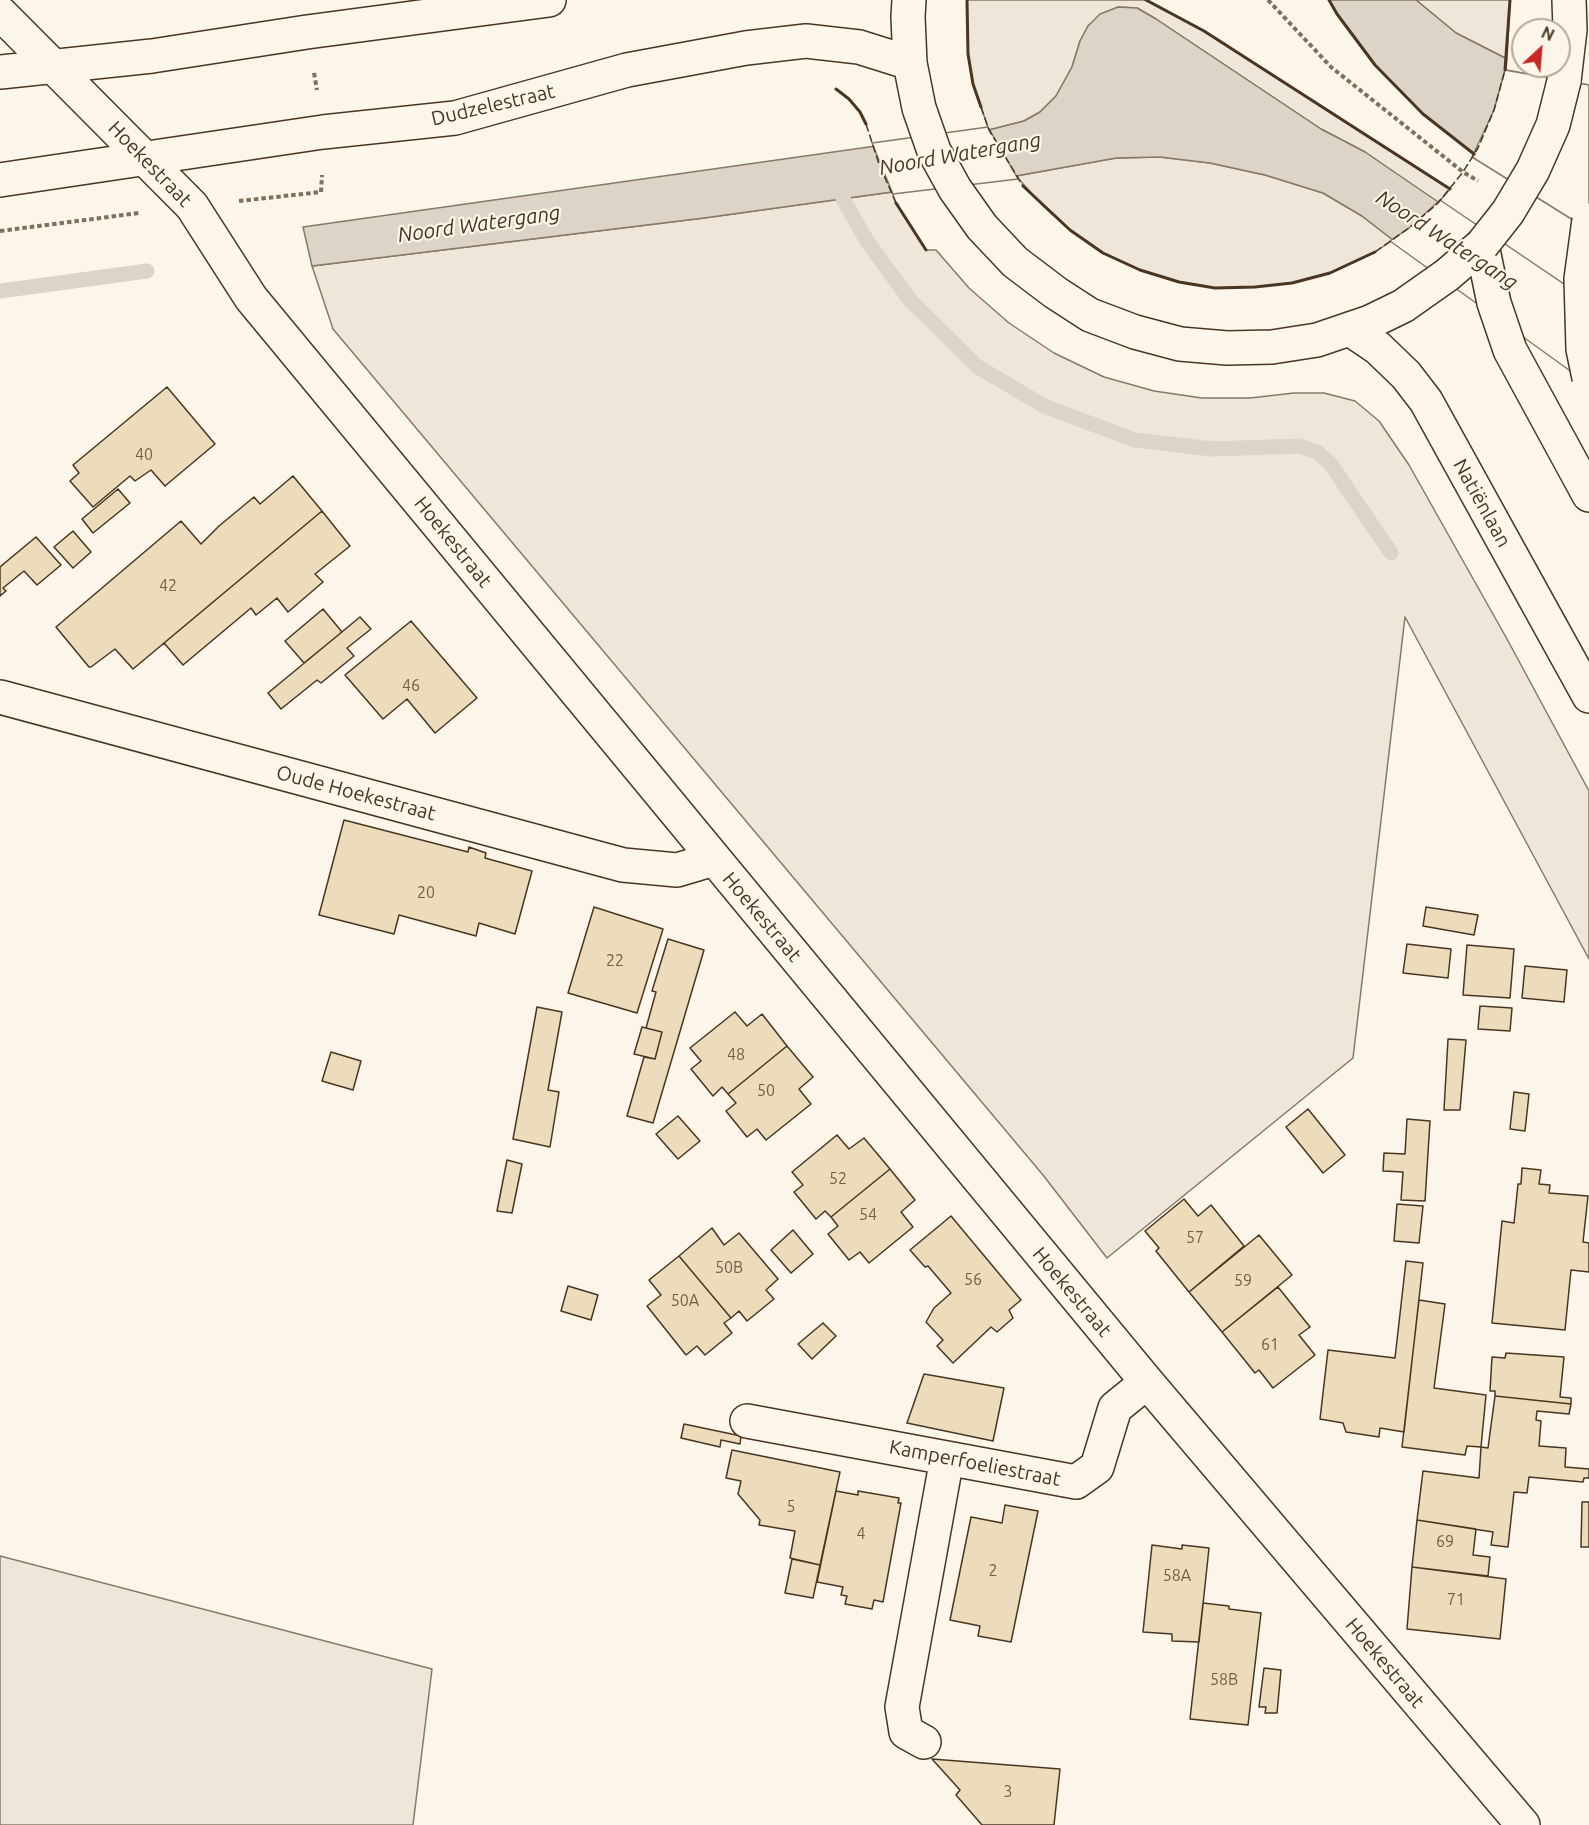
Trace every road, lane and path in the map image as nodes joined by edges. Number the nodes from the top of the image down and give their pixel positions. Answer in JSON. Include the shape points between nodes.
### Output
{"nodes":[{"id":1,"x":549,"y":0,"type":"edge"},
{"id":2,"x":909,"y":0,"type":"edge"},
{"id":3,"x":1268,"y":0,"type":"edge"},
{"id":4,"x":1569,"y":0,"type":"edge"},
{"id":5,"x":0,"y":13,"type":"edge"},
{"id":6,"x":910,"y":63,"type":"junction"},
{"id":7,"x":54,"y":67,"type":"junction"},
{"id":8,"x":0,"y":72,"type":"edge"},
{"id":9,"x":146,"y":159,"type":"junction"},
{"id":10,"x":0,"y":180,"type":"edge"},
{"id":11,"x":1482,"y":184,"type":"dead end"},
{"id":12,"x":1589,"y":220,"type":"edge"},
{"id":13,"x":1482,"y":245,"type":"junction"},
{"id":14,"x":1350,"y":329,"type":"junction"},
{"id":15,"x":1589,"y":378,"type":"edge"},
{"id":16,"x":1589,"y":495,"type":"edge"},
{"id":17,"x":1589,"y":696,"type":"edge"},
{"id":18,"x":0,"y":697,"type":"edge"},
{"id":19,"x":714,"y":859,"type":"junction"},
{"id":20,"x":1147,"y":1382,"type":"junction"},
{"id":21,"x":747,"y":1421,"type":"dead end"},
{"id":22,"x":947,"y":1458,"type":"junction"},
{"id":23,"x":924,"y":1742,"type":"dead end"},
{"id":24,"x":1523,"y":1825,"type":"edge"}],
"edges":[{"from":1,"to":7,"type":"main road"},
{"from":2,"to":6,"type":"main road"},
{"from":3,"to":11,"type":"path","via":[[1331,67]]},
{"from":4,"to":13,"type":"main road","bridge":true,"via":[[1564,81],[1553,125],[1533,170]]},
{"from":5,"to":7,"type":"main road","name":"Hoekestraat"},
{"from":6,"to":9,"type":"main road","name":"Dudzelestraat","via":[[859,47],[806,41],[746,48],[627,70],[455,118],[323,132]]},
{"from":6,"to":14,"type":"main road","via":[[934,151],[958,194],[1015,262],[1090,315],[1180,344],[1227,348],[1317,340]]},
{"from":7,"to":8,"type":"main road"},
{"from":7,"to":9,"type":"main road","name":"Hoekestraat"},
{"from":9,"to":10,"type":"main road","name":"Dudzelestraat"},
{"from":9,"to":19,"type":"main road","name":"Hoekestraat","via":[[192,206],[251,298]]},
{"from":12,"to":15,"type":"main road","bridge":true,"via":[[1581,279],[1583,349]]},
{"from":13,"to":14,"type":"main road","via":[[1403,306]]},
{"from":13,"to":16,"type":"main road","via":[[1494,303],[1510,350]]},
{"from":14,"to":17,"type":"main road","name":"Natiënlaan","via":[[1378,348],[1426,401]]},
{"from":18,"to":19,"type":"main road","name":"Oude Hoekestraat","via":[[623,865],[677,870]]},
{"from":19,"to":20,"type":"main road","name":"Hoekestraat"},
{"from":20,"to":22,"type":"main road","name":"Kamperfoeliestraat","via":[[1115,1408],[1096,1467],[1076,1482]]},
{"from":20,"to":24,"type":"main road","name":"Hoekestraat"},
{"from":21,"to":22,"type":"main road","name":"Kamperfoeliestraat"},
{"from":22,"to":23,"type":"main road","via":[[902,1707],[906,1732]]}]}
